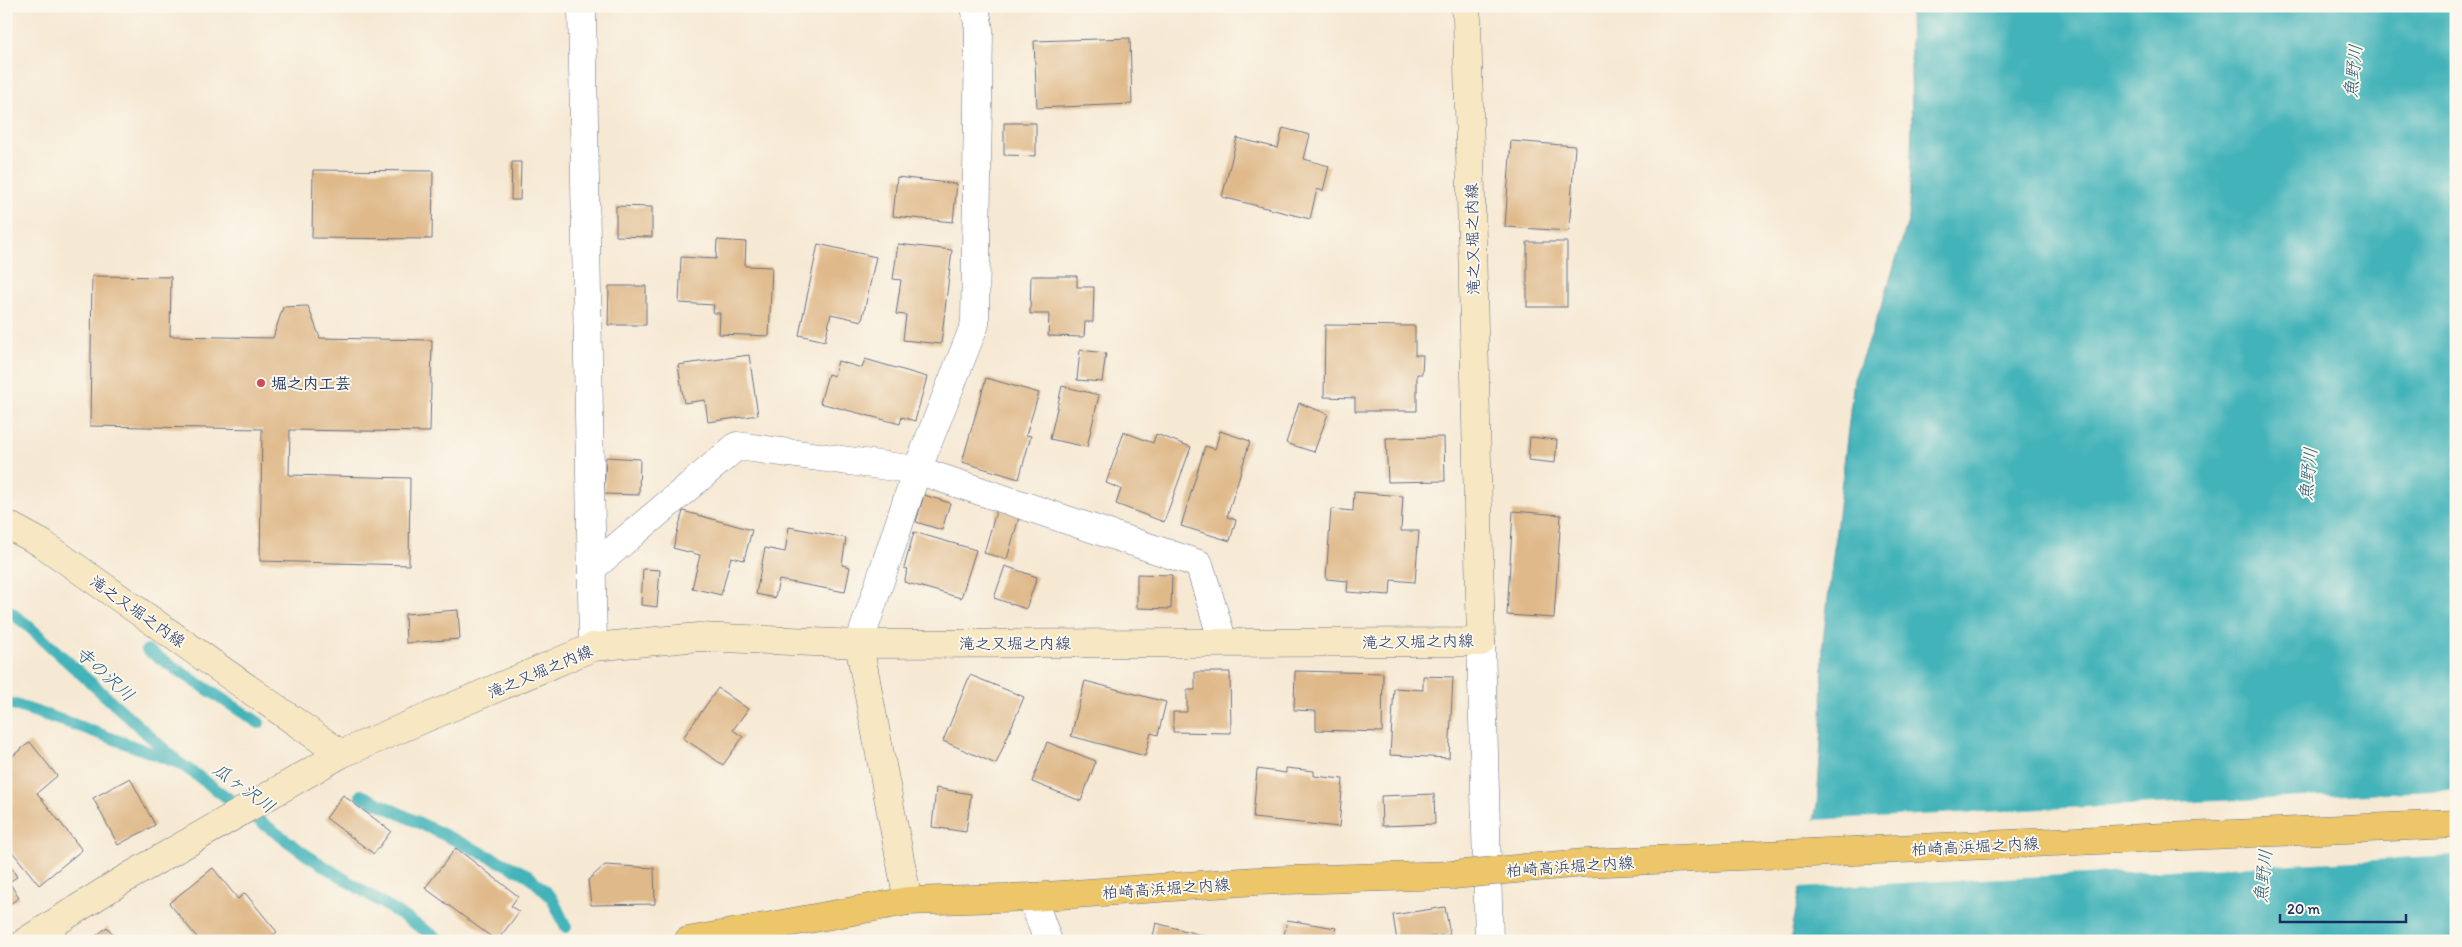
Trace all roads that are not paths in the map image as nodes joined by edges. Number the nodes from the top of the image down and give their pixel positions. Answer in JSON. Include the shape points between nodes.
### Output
{"nodes":[{"id":1,"x":582,"y":6,"type":"edge"},
{"id":2,"x":975,"y":6,"type":"edge"},
{"id":3,"x":1464,"y":6,"type":"edge"},
{"id":4,"x":917,"y":470,"type":"junction"},
{"id":5,"x":6,"y":524,"type":"edge"},
{"id":6,"x":592,"y":568,"type":"junction"},
{"id":7,"x":1223,"y":642,"type":"junction"},
{"id":8,"x":1481,"y":642,"type":"junction"},
{"id":9,"x":859,"y":644,"type":"junction"},
{"id":10,"x":594,"y":647,"type":"junction"},
{"id":11,"x":341,"y":754,"type":"junction"},
{"id":12,"x":2456,"y":824,"type":"edge"},
{"id":13,"x":1032,"y":897,"type":"junction"},
{"id":14,"x":908,"y":900,"type":"junction"},
{"id":15,"x":26,"y":941,"type":"edge"},
{"id":16,"x":688,"y":941,"type":"edge"},
{"id":17,"x":1048,"y":941,"type":"edge"},
{"id":18,"x":1489,"y":941,"type":"edge"}],
"edges":[{"from":1,"to":6,"type":"street"},
{"from":2,"to":4,"type":"street","via":[[979,30],[975,324]]},
{"from":3,"to":8,"type":"main road","name":"滝之又堀之内線","via":[[1467,18]]},
{"from":4,"to":6,"type":"street","via":[[736,446]]},
{"from":4,"to":7,"type":"street","via":[[1199,564]]},
{"from":4,"to":9,"type":"street"},
{"from":5,"to":11,"type":"main road","name":"滝之又堀之内線","via":[[43,544]]},
{"from":6,"to":10,"type":"street"},
{"from":7,"to":8,"type":"main road","name":"滝之又堀之内線"},
{"from":7,"to":9,"type":"main road","name":"滝之又堀之内線"},
{"from":8,"to":18,"type":"street"},
{"from":9,"to":10,"type":"main road","name":"滝之又堀之内線","via":[[699,637]]},
{"from":9,"to":14,"type":"main road"},
{"from":10,"to":11,"type":"main road","name":"滝之又堀之内線"},
{"from":11,"to":15,"type":"main road","via":[[118,883]]},
{"from":12,"to":13,"type":"main road","name":"柏崎高浜堀之内線","bridge":true,"via":[[1608,862],[1453,874],[1256,881]]},
{"from":13,"to":14,"type":"main road","name":"柏崎高浜堀之内線"},
{"from":13,"to":17,"type":"street"},
{"from":14,"to":16,"type":"main road","name":"柏崎高浜堀之内線"}]}
